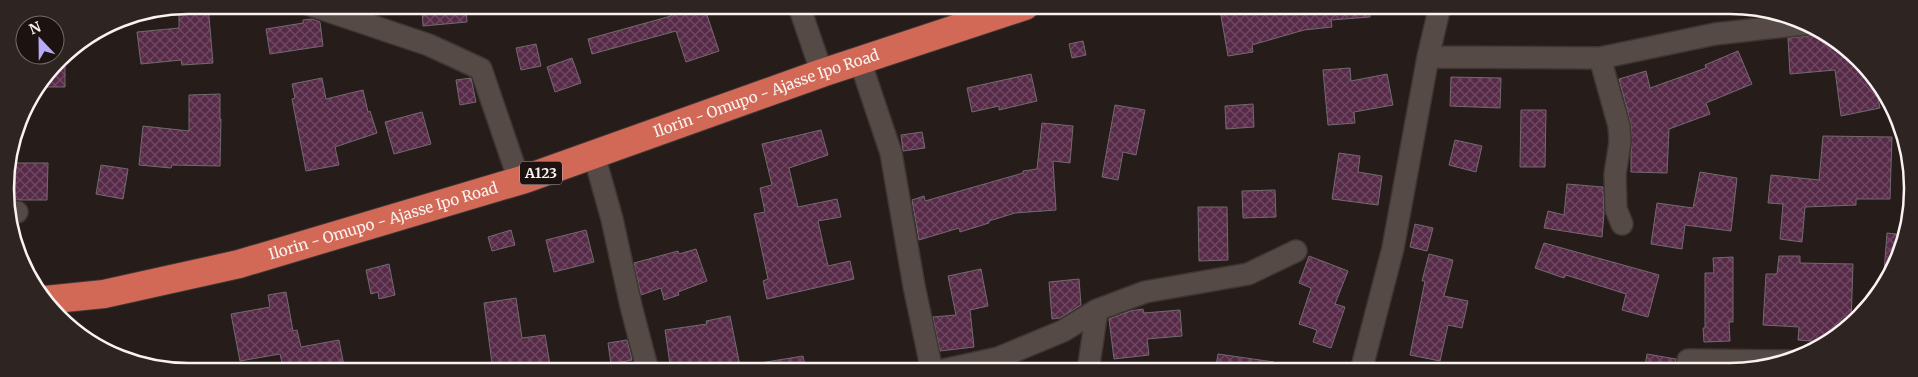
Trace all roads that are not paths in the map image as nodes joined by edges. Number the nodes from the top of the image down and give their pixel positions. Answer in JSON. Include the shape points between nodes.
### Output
{"nodes":[{"id":1,"x":337,"y":14,"type":"edge"},
{"id":2,"x":802,"y":14,"type":"edge"},
{"id":3,"x":1001,"y":14,"type":"edge"},
{"id":4,"x":1438,"y":14,"type":"edge"},
{"id":5,"x":1792,"y":25,"type":"edge"},
{"id":6,"x":1428,"y":57,"type":"junction"},
{"id":7,"x":1600,"y":58,"type":"junction"},
{"id":8,"x":860,"y":61,"type":"junction"},
{"id":9,"x":822,"y":73,"type":"junction"},
{"id":10,"x":594,"y":155,"type":"junction"},
{"id":11,"x":519,"y":180,"type":"junction"},
{"id":12,"x":1622,"y":224,"type":"dead end"},
{"id":13,"x":1296,"y":250,"type":"dead end"},
{"id":14,"x":54,"y":299,"type":"edge"},
{"id":15,"x":1097,"y":310,"type":"junction"},
{"id":16,"x":1764,"y":360,"type":"edge"},
{"id":17,"x":646,"y":363,"type":"edge"},
{"id":18,"x":930,"y":363,"type":"edge"},
{"id":19,"x":975,"y":363,"type":"edge"},
{"id":20,"x":1089,"y":363,"type":"edge"},
{"id":21,"x":1363,"y":363,"type":"edge"},
{"id":22,"x":1688,"y":363,"type":"edge"}],
"edges":[{"from":1,"to":11,"type":"street","via":[[429,45],[480,69]]},
{"from":2,"to":9,"type":"street"},
{"from":3,"to":8,"type":"highway","name":"Ilorin - Omupo - Ajasse Ipo Road","number":"A123"},
{"from":4,"to":6,"type":"street"},
{"from":5,"to":7,"type":"street","via":[[1715,34]]},
{"from":6,"to":7,"type":"street"},
{"from":6,"to":21,"type":"street","via":[[1393,248]]},
{"from":7,"to":12,"type":"street","via":[[1619,126],[1616,209]]},
{"from":8,"to":9,"type":"highway","name":"Ilorin - Omupo - Ajasse Ipo Road","number":"A123"},
{"from":8,"to":18,"type":"street","via":[[890,153]]},
{"from":9,"to":10,"type":"highway","name":"Ilorin - Omupo - Ajasse Ipo Road","number":"A123"},
{"from":10,"to":11,"type":"highway","name":"Ilorin - Omupo - Ajasse Ipo Road","number":"A123"},
{"from":10,"to":17,"type":"street"},
{"from":11,"to":14,"type":"highway","name":"Ilorin - Omupo - Ajasse Ipo Road","number":"A123","via":[[239,264],[104,294]]},
{"from":13,"to":15,"type":"street","via":[[1248,274],[1145,292]]},
{"from":15,"to":19,"type":"street","via":[[1063,331],[998,358]]},
{"from":15,"to":20,"type":"street"},
{"from":16,"to":22,"type":"street","via":[[1688,360]]}]}
